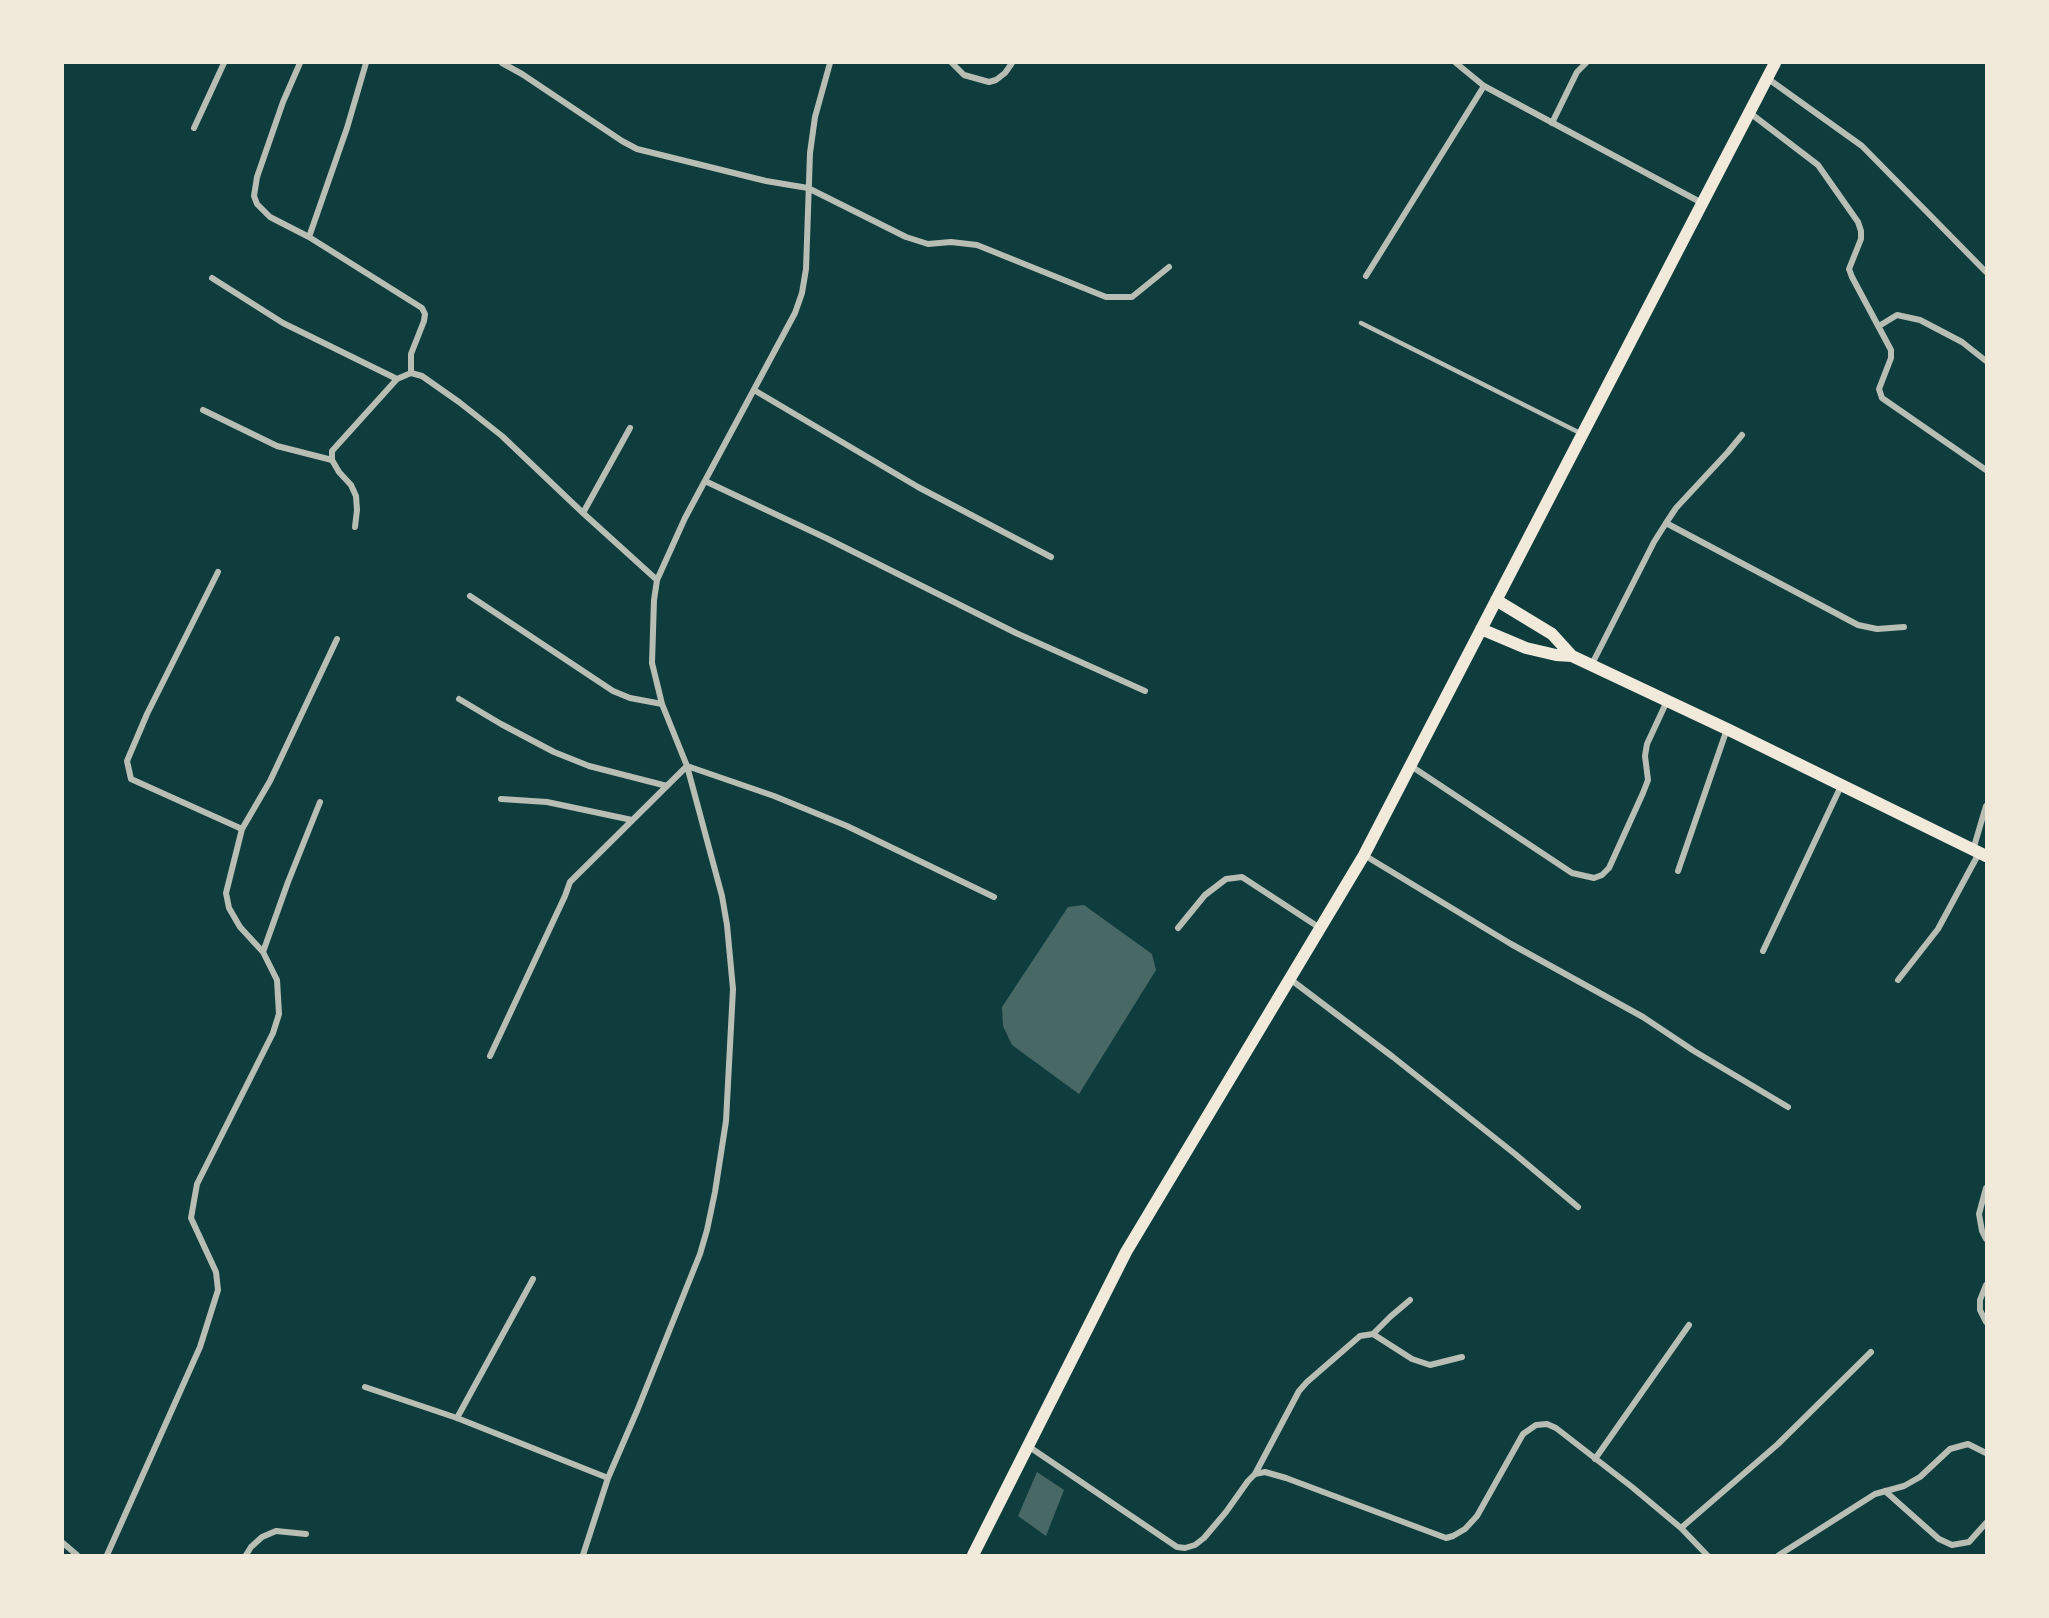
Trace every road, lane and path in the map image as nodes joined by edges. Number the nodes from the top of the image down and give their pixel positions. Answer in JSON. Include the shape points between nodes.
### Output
{"nodes":[{"id":1,"x":224,"y":63,"type":"edge"},
{"id":2,"x":300,"y":63,"type":"edge"},
{"id":3,"x":366,"y":63,"type":"edge"},
{"id":4,"x":502,"y":63,"type":"edge"},
{"id":5,"x":830,"y":63,"type":"edge"},
{"id":6,"x":952,"y":63,"type":"edge"},
{"id":7,"x":1012,"y":63,"type":"edge"},
{"id":8,"x":1456,"y":63,"type":"edge"},
{"id":9,"x":1586,"y":63,"type":"edge"},
{"id":10,"x":1775,"y":63,"type":"edge"},
{"id":11,"x":1767,"y":78,"type":"junction"},
{"id":12,"x":1484,"y":86,"type":"junction"},
{"id":13,"x":1749,"y":113,"type":"junction"},
{"id":14,"x":1552,"y":123,"type":"junction"},
{"id":15,"x":194,"y":128,"type":"dead end"},
{"id":16,"x":808,"y":188,"type":"junction"},
{"id":17,"x":1702,"y":203,"type":"junction"},
{"id":18,"x":309,"y":237,"type":"junction"},
{"id":19,"x":1169,"y":267,"type":"dead end"},
{"id":20,"x":1986,"y":272,"type":"edge"},
{"id":21,"x":1366,"y":276,"type":"dead end"},
{"id":22,"x":212,"y":278,"type":"dead end"},
{"id":23,"x":1361,"y":323,"type":"dead end"},
{"id":24,"x":1879,"y":326,"type":"junction"},
{"id":25,"x":1986,"y":361,"type":"edge"},
{"id":26,"x":411,"y":373,"type":"junction"},
{"id":27,"x":397,"y":379,"type":"junction"},
{"id":28,"x":754,"y":390,"type":"junction"},
{"id":29,"x":203,"y":410,"type":"dead end"},
{"id":30,"x":630,"y":428,"type":"dead end"},
{"id":31,"x":1582,"y":434,"type":"junction"},
{"id":32,"x":1742,"y":435,"type":"dead end"},
{"id":33,"x":333,"y":460,"type":"junction"},
{"id":34,"x":1986,"y":470,"type":"edge"},
{"id":35,"x":705,"y":481,"type":"junction"},
{"id":36,"x":583,"y":513,"type":"junction"},
{"id":37,"x":1666,"y":523,"type":"junction"},
{"id":38,"x":355,"y":526,"type":"dead end"},
{"id":39,"x":1051,"y":557,"type":"dead end"},
{"id":40,"x":218,"y":572,"type":"dead end"},
{"id":41,"x":657,"y":580,"type":"junction"},
{"id":42,"x":470,"y":596,"type":"dead end"},
{"id":43,"x":1496,"y":600,"type":"junction"},
{"id":44,"x":1904,"y":627,"type":"dead end"},
{"id":45,"x":1481,"y":629,"type":"junction"},
{"id":46,"x":337,"y":639,"type":"dead end"},
{"id":47,"x":1572,"y":656,"type":"junction"},
{"id":48,"x":1591,"y":666,"type":"junction"},
{"id":49,"x":1145,"y":691,"type":"dead end"},
{"id":50,"x":459,"y":699,"type":"dead end"},
{"id":51,"x":1667,"y":701,"type":"junction"},
{"id":52,"x":662,"y":704,"type":"junction"},
{"id":53,"x":1727,"y":729,"type":"junction"},
{"id":54,"x":687,"y":766,"type":"junction"},
{"id":55,"x":1411,"y":766,"type":"junction"},
{"id":56,"x":667,"y":786,"type":"junction"},
{"id":57,"x":1841,"y":786,"type":"junction"},
{"id":58,"x":501,"y":799,"type":"dead end"},
{"id":59,"x":320,"y":802,"type":"dead end"},
{"id":60,"x":1986,"y":806,"type":"edge"},
{"id":61,"x":632,"y":820,"type":"junction"},
{"id":62,"x":242,"y":829,"type":"junction"},
{"id":63,"x":1979,"y":853,"type":"edge"},
{"id":64,"x":1364,"y":855,"type":"junction"},
{"id":65,"x":1678,"y":872,"type":"dead end"},
{"id":66,"x":994,"y":897,"type":"dead end"},
{"id":67,"x":1178,"y":928,"type":"dead end"},
{"id":68,"x":1320,"y":928,"type":"junction"},
{"id":69,"x":1763,"y":951,"type":"dead end"},
{"id":70,"x":263,"y":952,"type":"junction"},
{"id":71,"x":1290,"y":979,"type":"junction"},
{"id":72,"x":1898,"y":980,"type":"dead end"},
{"id":73,"x":490,"y":1056,"type":"dead end"},
{"id":74,"x":1788,"y":1107,"type":"dead end"},
{"id":75,"x":1986,"y":1188,"type":"edge"},
{"id":76,"x":1578,"y":1207,"type":"dead end"},
{"id":77,"x":1986,"y":1239,"type":"edge"},
{"id":78,"x":533,"y":1279,"type":"dead end"},
{"id":79,"x":1986,"y":1285,"type":"edge"},
{"id":80,"x":1410,"y":1300,"type":"dead end"},
{"id":81,"x":1986,"y":1322,"type":"edge"},
{"id":82,"x":1689,"y":1325,"type":"dead end"},
{"id":83,"x":1373,"y":1334,"type":"junction"},
{"id":84,"x":1871,"y":1352,"type":"dead end"},
{"id":85,"x":1462,"y":1357,"type":"dead end"},
{"id":86,"x":365,"y":1387,"type":"dead end"},
{"id":87,"x":457,"y":1418,"type":"junction"},
{"id":88,"x":1028,"y":1446,"type":"junction"},
{"id":89,"x":1986,"y":1453,"type":"edge"},
{"id":90,"x":1595,"y":1459,"type":"junction"},
{"id":91,"x":1256,"y":1474,"type":"junction"},
{"id":92,"x":608,"y":1478,"type":"junction"},
{"id":93,"x":1885,"y":1491,"type":"junction"},
{"id":94,"x":1986,"y":1523,"type":"edge"},
{"id":95,"x":1681,"y":1528,"type":"junction"},
{"id":96,"x":306,"y":1534,"type":"dead end"},
{"id":97,"x":63,"y":1543,"type":"edge"},
{"id":98,"x":1185,"y":1548,"type":"junction"},
{"id":99,"x":77,"y":1555,"type":"edge"},
{"id":100,"x":107,"y":1555,"type":"edge"},
{"id":101,"x":246,"y":1555,"type":"edge"},
{"id":102,"x":583,"y":1555,"type":"edge"},
{"id":103,"x":973,"y":1555,"type":"edge"},
{"id":104,"x":1188,"y":1555,"type":"edge"},
{"id":105,"x":1707,"y":1555,"type":"edge"},
{"id":106,"x":1779,"y":1555,"type":"edge"}],
"edges":[{"from":1,"to":15,"type":"street"},
{"from":2,"to":18,"type":"street","via":[[257,177],[254,196],[270,217]]},
{"from":3,"to":18,"type":"street"},
{"from":4,"to":16,"type":"street","via":[[637,149]]},
{"from":5,"to":16,"type":"street","via":[[815,117]]},
{"from":6,"to":7,"type":"street","via":[[964,75],[989,82],[1005,73]]},
{"from":8,"to":12,"type":"street"},
{"from":9,"to":14,"type":"street","via":[[1577,72]]},
{"from":10,"to":11,"type":"main road"},
{"from":11,"to":13,"type":"main road"},
{"from":11,"to":20,"type":"street","via":[[1862,147]]},
{"from":12,"to":14,"type":"street"},
{"from":12,"to":21,"type":"street"},
{"from":13,"to":17,"type":"main road"},
{"from":13,"to":24,"type":"street","via":[[1818,165],[1858,222],[1861,239],[1849,269]]},
{"from":14,"to":17,"type":"street"},
{"from":16,"to":19,"type":"street","via":[[906,237],[928,244],[977,245],[1106,297],[1132,297]]},
{"from":16,"to":28,"type":"street","via":[[802,293]]},
{"from":17,"to":31,"type":"main road"},
{"from":18,"to":26,"type":"street","via":[[422,308],[424,321],[411,354]]},
{"from":22,"to":27,"type":"street","via":[[283,323]]},
{"from":23,"to":31,"type":"lane"},
{"from":24,"to":25,"type":"street","via":[[1897,315],[1920,320],[1962,342]]},
{"from":24,"to":34,"type":"street","via":[[1891,350],[1879,389],[1882,398]]},
{"from":26,"to":27,"type":"street"},
{"from":26,"to":36,"type":"street","via":[[422,376],[494,429]]},
{"from":27,"to":33,"type":"street","via":[[332,451]]},
{"from":28,"to":35,"type":"street"},
{"from":28,"to":39,"type":"street","via":[[918,487]]},
{"from":29,"to":33,"type":"street","via":[[278,446]]},
{"from":30,"to":36,"type":"street"},
{"from":31,"to":43,"type":"main road"},
{"from":32,"to":37,"type":"street"},
{"from":33,"to":38,"type":"street","via":[[356,496]]},
{"from":35,"to":41,"type":"street"},
{"from":35,"to":49,"type":"street","via":[[1016,633]]},
{"from":36,"to":41,"type":"street"},
{"from":37,"to":44,"type":"street","via":[[1858,626]]},
{"from":37,"to":48,"type":"street"},
{"from":40,"to":62,"type":"street","via":[[127,761],[130,779]]},
{"from":41,"to":52,"type":"street","via":[[652,663]]},
{"from":42,"to":52,"type":"street","via":[[614,691]]},
{"from":43,"to":45,"type":"main road"},
{"from":43,"to":47,"type":"main road","via":[[1552,634]]},
{"from":45,"to":47,"type":"main road","via":[[1526,648]]},
{"from":45,"to":55,"type":"main road"},
{"from":46,"to":62,"type":"street","via":[[270,781]]},
{"from":47,"to":48,"type":"main road"},
{"from":48,"to":51,"type":"main road"},
{"from":50,"to":56,"type":"street","via":[[554,752],[589,766]]},
{"from":51,"to":53,"type":"main road"},
{"from":51,"to":55,"type":"street","via":[[1647,744],[1648,780],[1643,793],[1609,868],[1594,878],[1572,873]]},
{"from":52,"to":54,"type":"street"},
{"from":53,"to":57,"type":"main road"},
{"from":53,"to":65,"type":"street"},
{"from":54,"to":56,"type":"street"},
{"from":54,"to":66,"type":"street","via":[[847,826]]},
{"from":54,"to":92,"type":"street","via":[[727,925],[732,989],[726,1121],[700,1254]]},
{"from":55,"to":64,"type":"main road"},
{"from":56,"to":61,"type":"street"},
{"from":57,"to":63,"type":"main road"},
{"from":57,"to":69,"type":"street"},
{"from":58,"to":61,"type":"street","via":[[547,802]]},
{"from":59,"to":70,"type":"street"},
{"from":60,"to":63,"type":"street"},
{"from":61,"to":73,"type":"street","via":[[570,882]]},
{"from":62,"to":70,"type":"street","via":[[226,893],[240,927]]},
{"from":63,"to":72,"type":"street","via":[[1938,929]]},
{"from":64,"to":68,"type":"main road"},
{"from":64,"to":74,"type":"street","via":[[1511,944],[1643,1017]]},
{"from":67,"to":68,"type":"street","via":[[1205,895],[1226,879],[1242,877]]},
{"from":68,"to":71,"type":"main road"},
{"from":70,"to":100,"type":"street","via":[[277,980],[279,1014],[273,1034],[197,1184],[191,1218],[216,1272],[218,1290],[200,1347]]},
{"from":71,"to":76,"type":"street"},
{"from":71,"to":88,"type":"main road","via":[[1126,1252]]},
{"from":75,"to":77,"type":"street","via":[[1979,1214]]},
{"from":78,"to":87,"type":"street"},
{"from":79,"to":81,"type":"street","via":[[1980,1300]]},
{"from":80,"to":83,"type":"street"},
{"from":82,"to":90,"type":"street"},
{"from":83,"to":85,"type":"street","via":[[1412,1359],[1430,1365]]},
{"from":83,"to":91,"type":"street","via":[[1360,1336],[1307,1382],[1291,1404]]},
{"from":84,"to":95,"type":"street","via":[[1778,1444]]},
{"from":86,"to":87,"type":"street"},
{"from":87,"to":92,"type":"street"},
{"from":88,"to":98,"type":"street","via":[[1177,1547]]},
{"from":88,"to":103,"type":"main road"},
{"from":89,"to":93,"type":"street","via":[[1968,1444],[1959,1445],[1920,1477]]},
{"from":90,"to":91,"type":"street","via":[[1556,1428],[1536,1425],[1523,1434],[1477,1516],[1465,1529],[1446,1538],[1286,1478],[1265,1472]]},
{"from":90,"to":95,"type":"street"},
{"from":91,"to":98,"type":"street","via":[[1204,1538]]},
{"from":92,"to":102,"type":"street"},
{"from":93,"to":94,"type":"street","via":[[1939,1539],[1952,1545],[1969,1542]]},
{"from":93,"to":106,"type":"street"},
{"from":95,"to":105,"type":"street"},
{"from":96,"to":101,"type":"street","via":[[276,1531],[262,1537]]},
{"from":97,"to":99,"type":"street"},
{"from":98,"to":104,"type":"street"}]}
